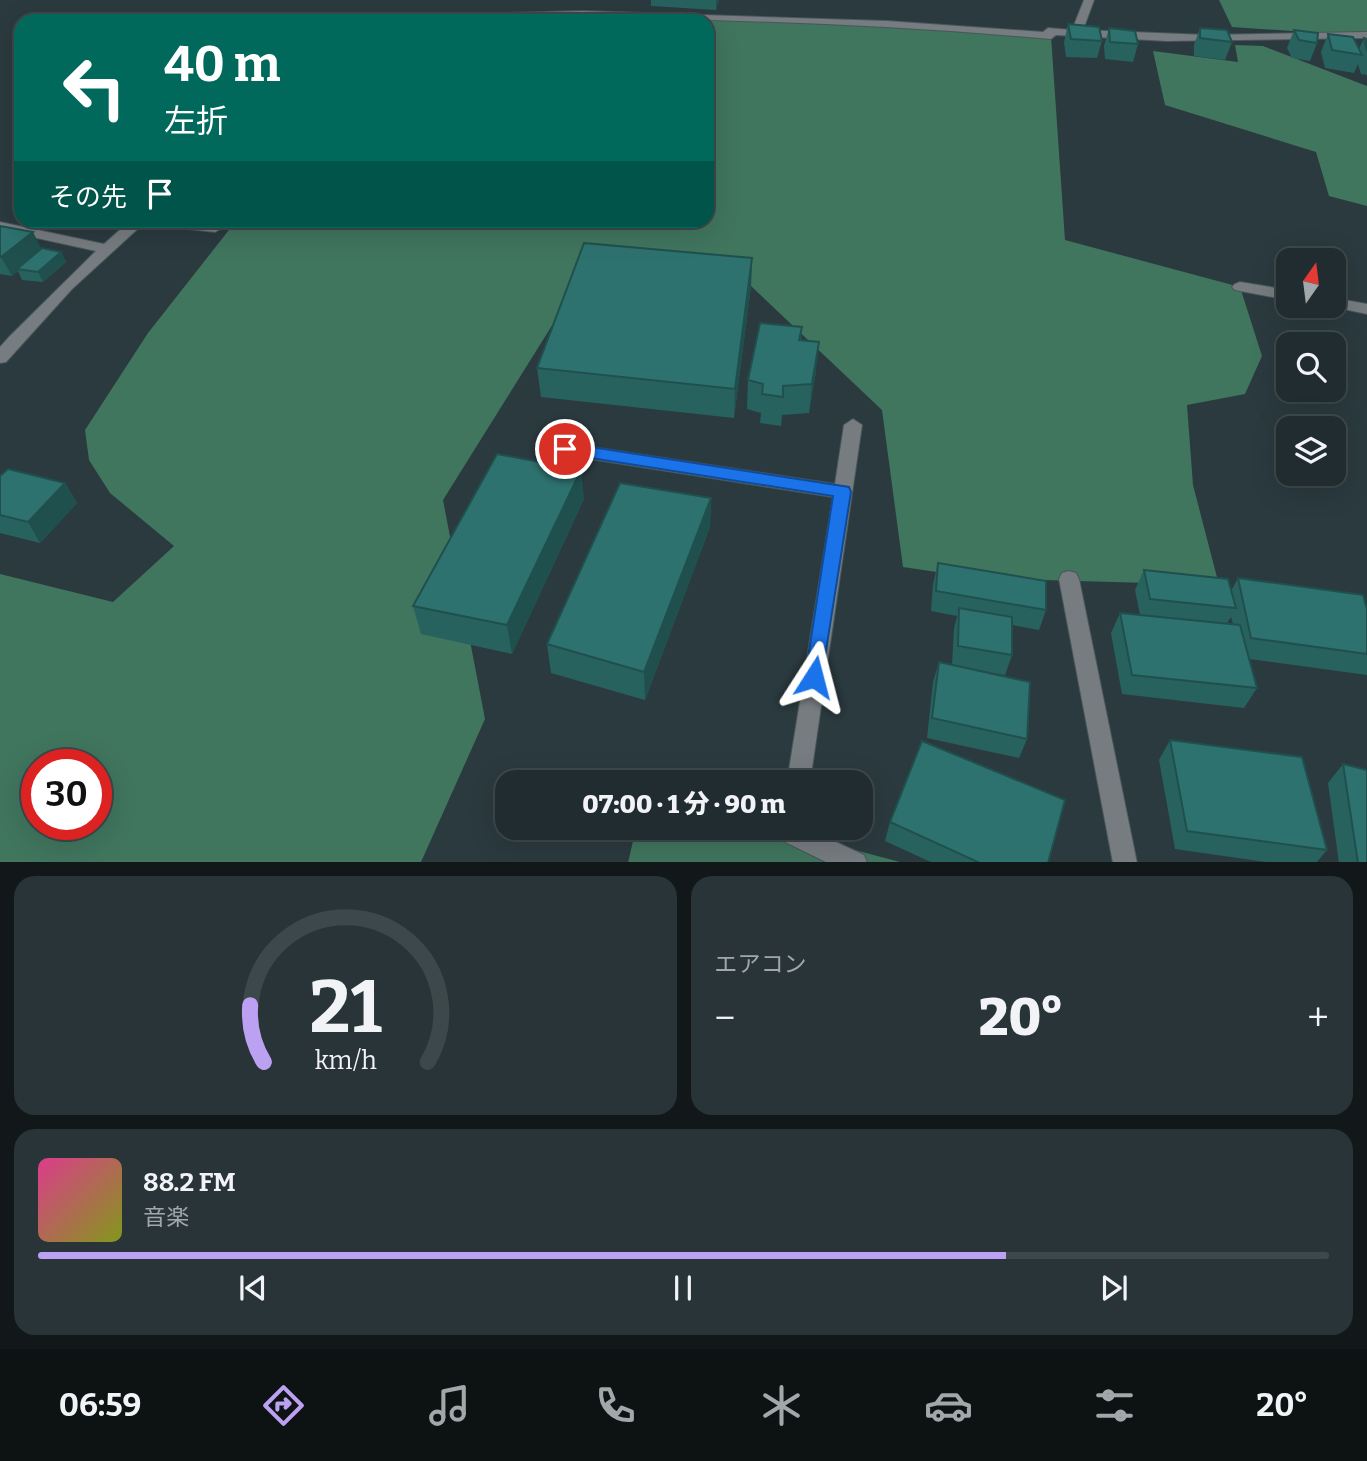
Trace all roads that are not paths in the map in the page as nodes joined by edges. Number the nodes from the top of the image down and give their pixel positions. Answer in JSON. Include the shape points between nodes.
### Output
{"nodes":[{"id":1,"x":1090,"y":0,"type":"edge"},
{"id":2,"x":527,"y":14,"type":"edge"},
{"id":3,"x":619,"y":14,"type":"edge"},
{"id":4,"x":714,"y":18,"type":"edge"},
{"id":5,"x":1076,"y":34,"type":"junction"},
{"id":6,"x":1367,"y":35,"type":"edge"},
{"id":7,"x":1326,"y":44,"type":"edge"},
{"id":8,"x":1353,"y":47,"type":"edge"},
{"id":9,"x":0,"y":226,"type":"edge"},
{"id":10,"x":131,"y":228,"type":"edge"},
{"id":11,"x":106,"y":249,"type":"junction"},
{"id":12,"x":1240,"y":287,"type":"dead end"},
{"id":13,"x":1276,"y":293,"type":"edge"},
{"id":14,"x":1346,"y":305,"type":"edge"},
{"id":15,"x":1367,"y":309,"type":"edge"},
{"id":16,"x":0,"y":359,"type":"edge"},
{"id":17,"x":853,"y":425,"type":"dead end"},
{"id":18,"x":565,"y":449,"type":"dead end"},
{"id":19,"x":843,"y":492,"type":"junction"},
{"id":20,"x":1069,"y":579,"type":"dead end"},
{"id":21,"x":800,"y":770,"type":"edge"},
{"id":22,"x":806,"y":840,"type":"edge"},
{"id":23,"x":853,"y":862,"type":"edge"},
{"id":24,"x":1125,"y":862,"type":"edge"}],
"edges":[{"from":1,"to":5,"type":"street"},
{"from":2,"to":3,"type":"street"},
{"from":4,"to":5,"type":"street"},
{"from":5,"to":6,"type":"street","via":[[1184,40]]},
{"from":7,"to":8,"type":"street"},
{"from":9,"to":11,"type":"street"},
{"from":10,"to":11,"type":"street"},
{"from":11,"to":16,"type":"street","via":[[20,333]]},
{"from":12,"to":13,"type":"street"},
{"from":14,"to":15,"type":"street"},
{"from":17,"to":19,"type":"street"},
{"from":18,"to":19,"type":"street"},
{"from":19,"to":21,"type":"street"},
{"from":20,"to":24,"type":"street"},
{"from":22,"to":23,"type":"street"}]}
